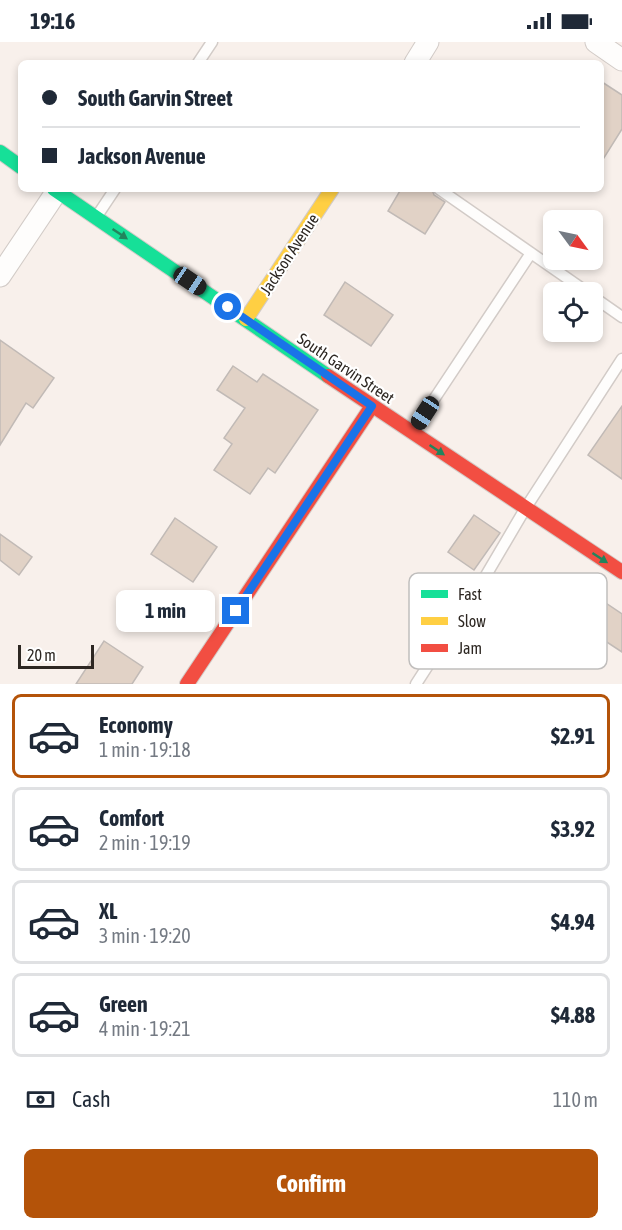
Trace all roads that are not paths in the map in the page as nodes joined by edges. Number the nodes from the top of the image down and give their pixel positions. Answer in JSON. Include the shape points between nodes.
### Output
{"nodes":[{"id":1,"x":212,"y":42,"type":"edge"},
{"id":2,"x":428,"y":42,"type":"edge"},
{"id":3,"x":596,"y":42,"type":"edge"},
{"id":4,"x":200,"y":60,"type":"edge"},
{"id":5,"x":417,"y":60,"type":"edge"},
{"id":6,"x":622,"y":60,"type":"edge"},
{"id":7,"x":0,"y":152,"type":"edge"},
{"id":8,"x":18,"y":164,"type":"edge"},
{"id":9,"x":54,"y":192,"type":"edge"},
{"id":10,"x":58,"y":192,"type":"edge"},
{"id":11,"x":113,"y":192,"type":"edge"},
{"id":12,"x":330,"y":192,"type":"edge"},
{"id":13,"x":443,"y":192,"type":"edge"},
{"id":14,"x":96,"y":218,"type":"junction"},
{"id":15,"x":531,"y":254,"type":"junction"},
{"id":16,"x":0,"y":276,"type":"edge"},
{"id":17,"x":572,"y":282,"type":"edge"},
{"id":18,"x":603,"y":304,"type":"edge"},
{"id":19,"x":622,"y":317,"type":"edge"},
{"id":20,"x":246,"y":319,"type":"junction"},
{"id":21,"x":622,"y":358,"type":"edge"},
{"id":22,"x":372,"y":406,"type":"junction"},
{"id":23,"x":412,"y":433,"type":"junction"},
{"id":24,"x":525,"y":509,"type":"junction"},
{"id":25,"x":622,"y":572,"type":"edge"},
{"id":26,"x":487,"y":573,"type":"edge"},
{"id":27,"x":426,"y":669,"type":"edge"},
{"id":28,"x":187,"y":684,"type":"edge"},
{"id":29,"x":416,"y":684,"type":"edge"}],
"edges":[{"from":1,"to":4,"type":"lane"},
{"from":2,"to":5,"type":"street"},
{"from":3,"to":6,"type":"street"},
{"from":7,"to":8,"type":"street"},
{"from":9,"to":16,"type":"street"},
{"from":10,"to":14,"type":"street","name":"South Garvin Street"},
{"from":11,"to":14,"type":"lane"},
{"from":12,"to":20,"type":"street","name":"Jackson Avenue"},
{"from":13,"to":15,"type":"lane"},
{"from":14,"to":20,"type":"street","name":"South Garvin Street","one_way":true},
{"from":15,"to":17,"type":"lane"},
{"from":15,"to":23,"type":"lane"},
{"from":18,"to":19,"type":"lane"},
{"from":20,"to":22,"type":"street","name":"South Garvin Street"},
{"from":21,"to":24,"type":"lane"},
{"from":22,"to":23,"type":"street","name":"South Garvin Street"},
{"from":22,"to":28,"type":"street"},
{"from":23,"to":24,"type":"street","name":"South Garvin Street","one_way":true},
{"from":24,"to":25,"type":"street","name":"South Garvin Street","one_way":true},
{"from":24,"to":26,"type":"lane"},
{"from":27,"to":29,"type":"lane"}]}
